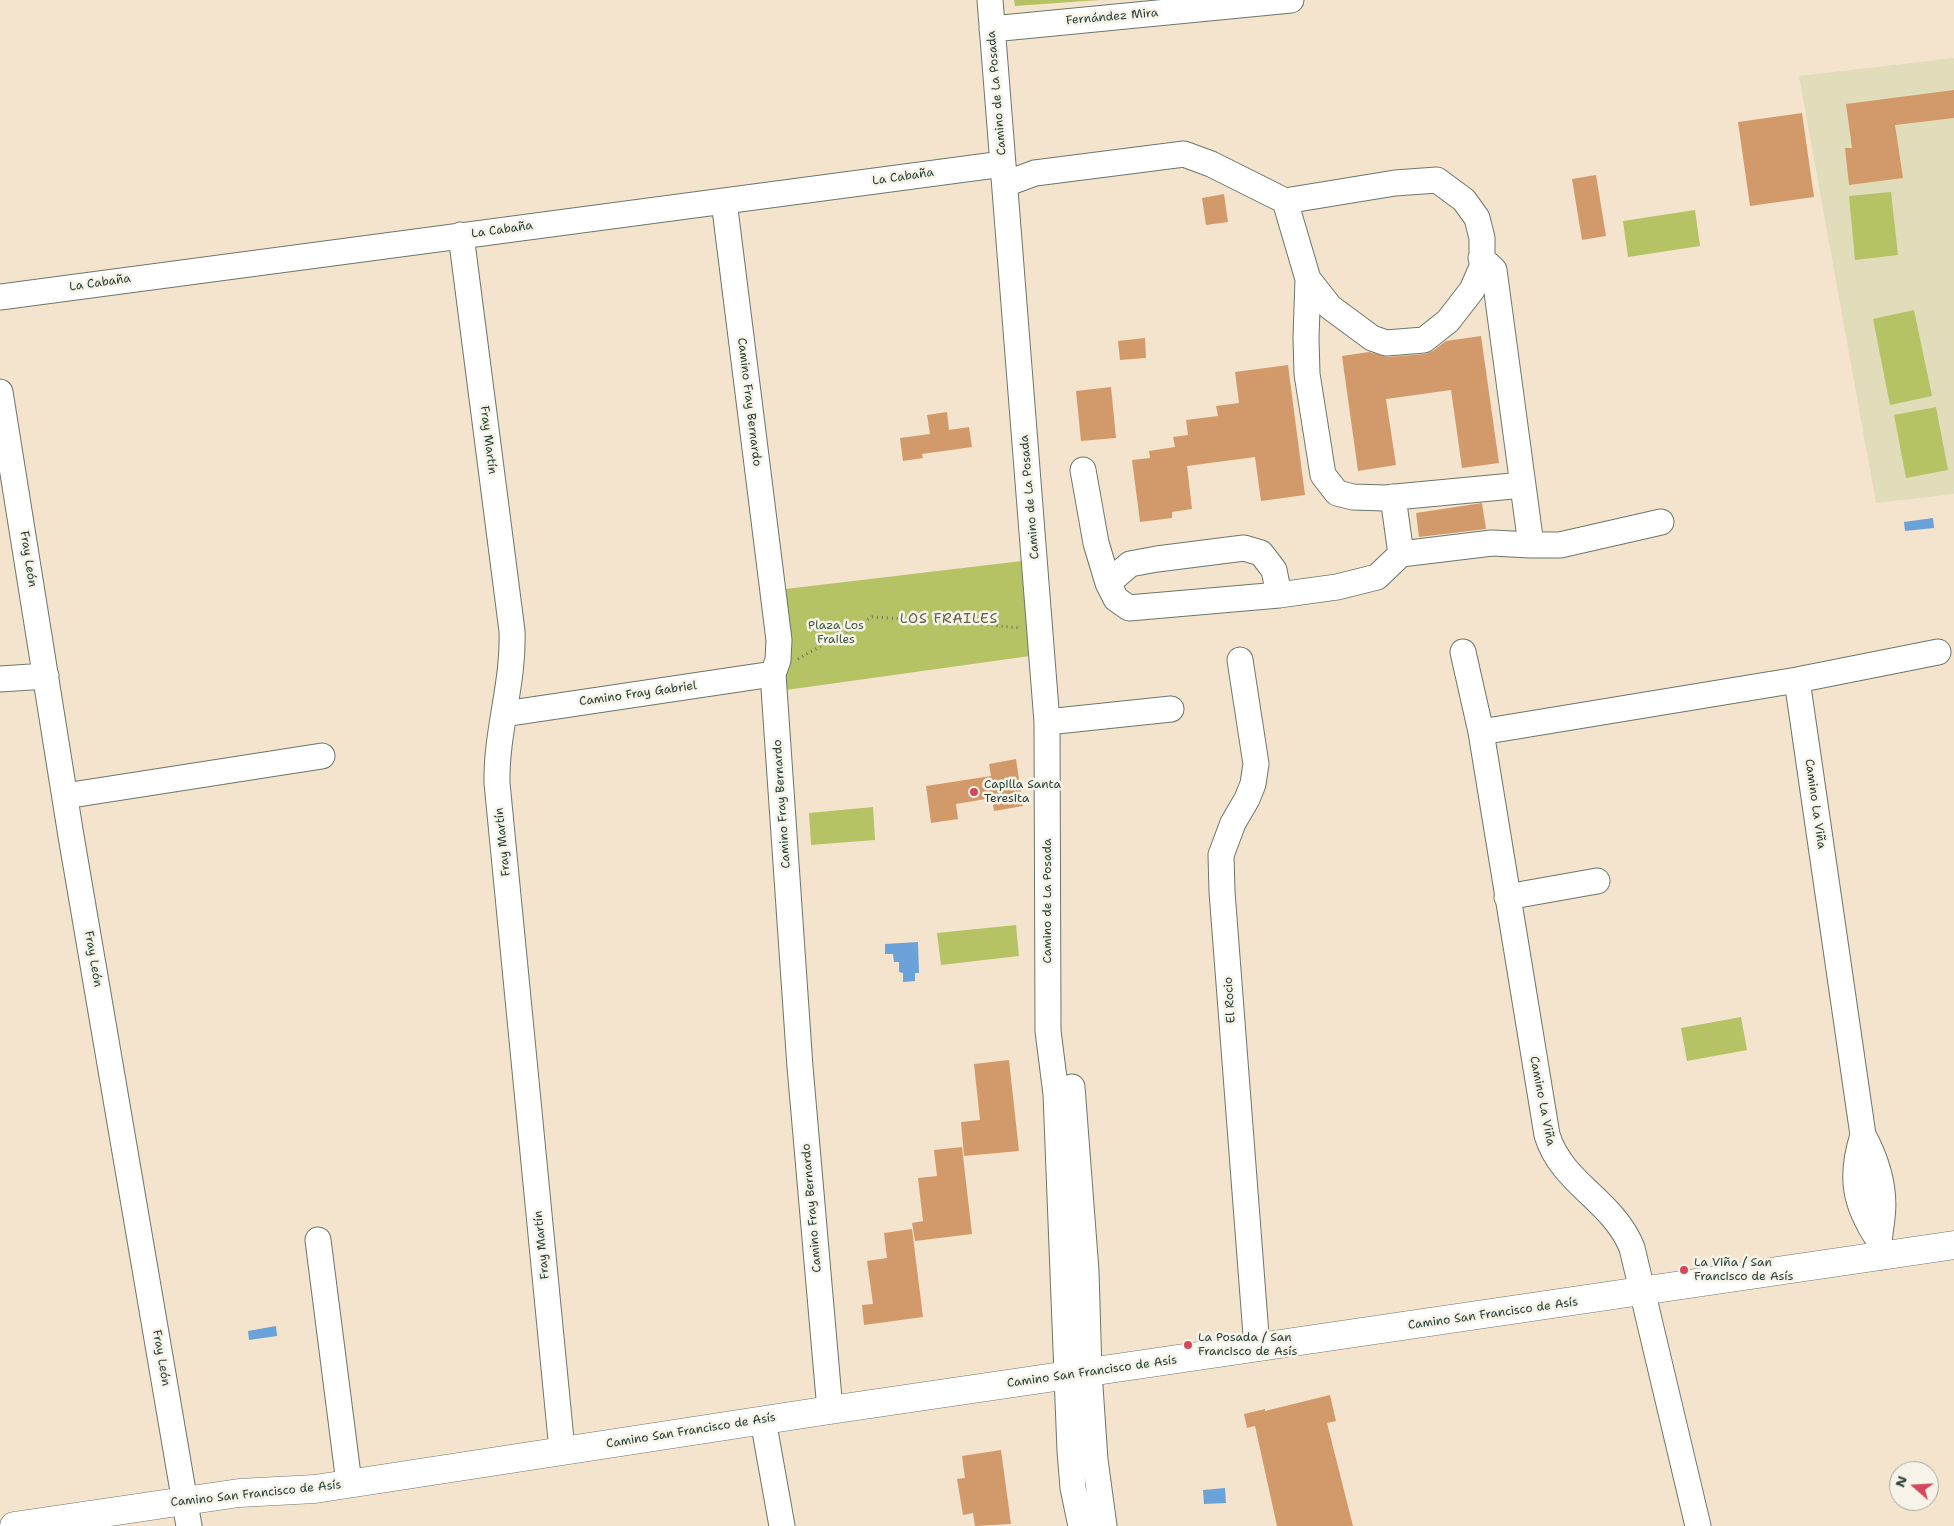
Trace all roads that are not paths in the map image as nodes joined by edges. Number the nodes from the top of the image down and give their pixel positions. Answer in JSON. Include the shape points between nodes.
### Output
{"nodes":[{"id":1,"x":990,"y":0,"type":"edge"},
{"id":2,"x":1291,"y":0,"type":"edge"},
{"id":3,"x":992,"y":29,"type":"junction"},
{"id":4,"x":1004,"y":174,"type":"junction"},
{"id":5,"x":724,"y":201,"type":"junction"},
{"id":6,"x":1285,"y":201,"type":"junction"},
{"id":7,"x":461,"y":236,"type":"junction"},
{"id":8,"x":1481,"y":258,"type":"junction"},
{"id":9,"x":1308,"y":279,"type":"junction"},
{"id":10,"x":0,"y":297,"type":"edge"},
{"id":11,"x":0,"y":392,"type":"edge"},
{"id":12,"x":1083,"y":470,"type":"dead end"},
{"id":13,"x":1523,"y":485,"type":"junction"},
{"id":14,"x":1392,"y":498,"type":"junction"},
{"id":15,"x":1661,"y":522,"type":"dead end"},
{"id":16,"x":1531,"y":545,"type":"junction"},
{"id":17,"x":1401,"y":554,"type":"junction"},
{"id":18,"x":1108,"y":583,"type":"junction"},
{"id":19,"x":1279,"y":595,"type":"junction"},
{"id":20,"x":1463,"y":652,"type":"dead end"},
{"id":21,"x":1938,"y":652,"type":"dead end"},
{"id":22,"x":1240,"y":660,"type":"dead end"},
{"id":23,"x":773,"y":674,"type":"junction"},
{"id":24,"x":46,"y":676,"type":"junction"},
{"id":25,"x":0,"y":679,"type":"edge"},
{"id":26,"x":1797,"y":680,"type":"junction"},
{"id":27,"x":1171,"y":709,"type":"dead end"},
{"id":28,"x":504,"y":714,"type":"junction"},
{"id":29,"x":1048,"y":722,"type":"junction"},
{"id":30,"x":1481,"y":732,"type":"junction"},
{"id":31,"x":322,"y":756,"type":"dead end"},
{"id":32,"x":65,"y":796,"type":"junction"},
{"id":33,"x":1597,"y":881,"type":"dead end"},
{"id":34,"x":1507,"y":897,"type":"junction"},
{"id":35,"x":318,"y":1240,"type":"dead end"},
{"id":36,"x":1954,"y":1245,"type":"edge"},
{"id":37,"x":1879,"y":1248,"type":"junction"},
{"id":38,"x":1642,"y":1292,"type":"junction"},
{"id":39,"x":1257,"y":1348,"type":"junction"},
{"id":40,"x":1078,"y":1373,"type":"junction"},
{"id":41,"x":830,"y":1410,"type":"junction"},
{"id":42,"x":763,"y":1420,"type":"junction"},
{"id":43,"x":562,"y":1450,"type":"junction"},
{"id":44,"x":349,"y":1484,"type":"junction"},
{"id":45,"x":187,"y":1514,"type":"edge"},
{"id":46,"x":14,"y":1526,"type":"edge"},
{"id":47,"x":782,"y":1526,"type":"edge"},
{"id":48,"x":1081,"y":1526,"type":"edge"},
{"id":49,"x":1104,"y":1526,"type":"edge"},
{"id":50,"x":1698,"y":1526,"type":"edge"}],
"edges":[{"from":1,"to":3,"type":"street","name":"Camino de La Posada"},
{"from":2,"to":3,"type":"street","name":"Fernández Mira"},
{"from":3,"to":4,"type":"street","name":"Camino de La Posada"},
{"from":4,"to":5,"type":"street","name":"La Cabaña"},
{"from":4,"to":6,"type":"street","name":"La Cabaña","via":[[1034,186],[1211,164]]},
{"from":4,"to":29,"type":"street","name":"Camino de La Posada"},
{"from":5,"to":7,"type":"street","name":"La Cabaña"},
{"from":5,"to":23,"type":"street","name":"Camino Fray Bernardo","via":[[779,640]]},
{"from":6,"to":8,"type":"street","via":[[1395,183],[1437,180],[1464,200],[1477,218],[1482,238]]},
{"from":6,"to":9,"type":"street"},
{"from":7,"to":10,"type":"street","name":"La Cabaña"},
{"from":7,"to":28,"type":"street","name":"Fray Martín","via":[[512,631],[512,663]]},
{"from":8,"to":9,"type":"street","via":[[1482,267],[1472,290],[1448,321],[1424,340],[1386,343],[1372,338],[1330,307]]},
{"from":8,"to":13,"type":"street","via":[[1494,270]]},
{"from":9,"to":14,"type":"street","via":[[1307,374],[1323,475],[1337,493],[1353,497]]},
{"from":11,"to":24,"type":"street","name":"Fray León"},
{"from":12,"to":18,"type":"street","via":[[1096,544]]},
{"from":13,"to":14,"type":"street"},
{"from":13,"to":16,"type":"street"},
{"from":14,"to":17,"type":"street"},
{"from":15,"to":16,"type":"street","via":[[1560,545]]},
{"from":16,"to":17,"type":"street","via":[[1492,543]]},
{"from":17,"to":19,"type":"street","via":[[1377,576],[1337,587]]},
{"from":18,"to":19,"type":"street","via":[[1116,600],[1129,608]]},
{"from":18,"to":19,"type":"street","via":[[1130,564],[1244,548],[1261,553],[1274,570]]},
{"from":20,"to":30,"type":"street","name":"Camino La Viña"},
{"from":21,"to":26,"type":"street"},
{"from":22,"to":39,"type":"street","name":"El Rocio","via":[[1256,764],[1253,784],[1221,855]]},
{"from":23,"to":28,"type":"street","name":"Camino Fray Gabriel"},
{"from":23,"to":41,"type":"street","name":"Camino Fray Bernardo","via":[[801,1077]]},
{"from":24,"to":25,"type":"street"},
{"from":24,"to":32,"type":"street","name":"Fray León"},
{"from":26,"to":30,"type":"street"},
{"from":26,"to":37,"type":"street","name":"Camino La Viña","via":[[1863,1135],[1880,1174],[1883,1196]]},
{"from":27,"to":29,"type":"street"},
{"from":28,"to":43,"type":"street","name":"Fray Martín","via":[[498,743],[497,783]]},
{"from":29,"to":40,"type":"street","name":"Camino de La Posada","via":[[1048,995],[1072,1084]]},
{"from":30,"to":34,"type":"street","name":"Camino La Viña"},
{"from":31,"to":32,"type":"street"},
{"from":32,"to":45,"type":"street","name":"Fray León"},
{"from":33,"to":34,"type":"street"},
{"from":34,"to":38,"type":"street","name":"Camino La Viña","via":[[1552,1151],[1563,1167],[1626,1233]]},
{"from":35,"to":44,"type":"street","name":"Camino San Francisco de Asís"},
{"from":36,"to":37,"type":"main road","name":"Camino San Francisco de Asís"},
{"from":37,"to":38,"type":"main road","name":"Camino San Francisco de Asís"},
{"from":38,"to":39,"type":"main road","name":"Camino San Francisco de Asís"},
{"from":38,"to":50,"type":"street","name":"Camino La Viña"},
{"from":39,"to":40,"type":"main road","name":"Camino San Francisco de Asís"},
{"from":40,"to":41,"type":"main road","name":"Camino San Francisco de Asís"},
{"from":40,"to":48,"type":"street","name":"Camino de La Posada","via":[[1073,1488]]},
{"from":40,"to":49,"type":"street","name":"Camino de La Posada"},
{"from":41,"to":42,"type":"main road","name":"Camino San Francisco de Asís"},
{"from":42,"to":43,"type":"main road","name":"Camino San Francisco de Asís"},
{"from":42,"to":47,"type":"street"},
{"from":43,"to":44,"type":"main road","name":"Camino San Francisco de Asís"},
{"from":44,"to":45,"type":"main road","name":"Camino San Francisco de Asís","via":[[239,1493]]},
{"from":45,"to":46,"type":"main road","name":"Camino San Francisco de Asís"}]}
